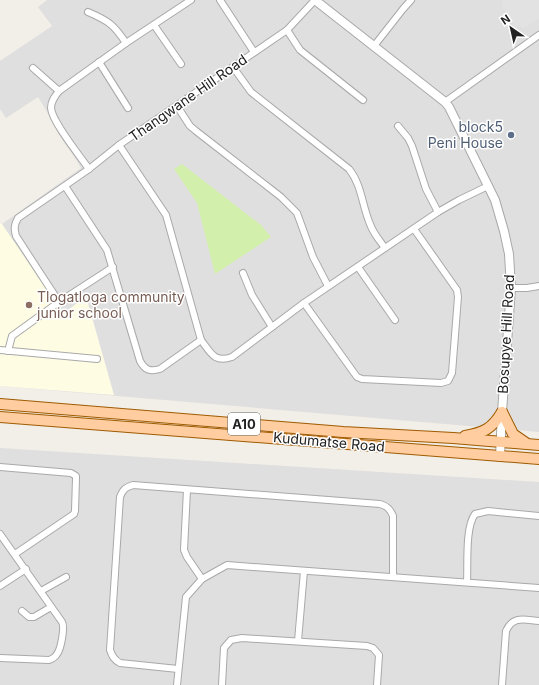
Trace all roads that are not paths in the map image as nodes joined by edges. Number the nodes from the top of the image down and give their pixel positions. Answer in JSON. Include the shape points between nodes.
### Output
{"nodes":[{"id":1,"x":191,"y":0,"type":"edge"},
{"id":2,"x":220,"y":0,"type":"edge"},
{"id":3,"x":315,"y":0,"type":"edge"},
{"id":4,"x":411,"y":0,"type":"edge"},
{"id":5,"x":88,"y":12,"type":"dead end"},
{"id":6,"x":154,"y":25,"type":"junction"},
{"id":7,"x":287,"y":30,"type":"junction"},
{"id":8,"x":539,"y":35,"type":"edge"},
{"id":9,"x":126,"y":43,"type":"junction"},
{"id":10,"x":374,"y":46,"type":"junction"},
{"id":11,"x":254,"y":52,"type":"junction"},
{"id":12,"x":98,"y":62,"type":"junction"},
{"id":13,"x":181,"y":64,"type":"dead end"},
{"id":14,"x":233,"y":67,"type":"junction"},
{"id":15,"x":33,"y":68,"type":"dead end"},
{"id":16,"x":59,"y":91,"type":"junction"},
{"id":17,"x":363,"y":100,"type":"dead end"},
{"id":18,"x":445,"y":102,"type":"junction"},
{"id":19,"x":177,"y":106,"type":"junction"},
{"id":20,"x":128,"y":108,"type":"dead end"},
{"id":21,"x":398,"y":126,"type":"dead end"},
{"id":22,"x":119,"y":145,"type":"junction"},
{"id":23,"x":89,"y":169,"type":"junction"},
{"id":24,"x":65,"y":186,"type":"junction"},
{"id":25,"x":488,"y":186,"type":"junction"},
{"id":26,"x":438,"y":212,"type":"junction"},
{"id":27,"x":414,"y":229,"type":"junction"},
{"id":28,"x":385,"y":248,"type":"junction"},
{"id":29,"x":113,"y":267,"type":"junction"},
{"id":30,"x":358,"y":267,"type":"junction"},
{"id":31,"x":243,"y":273,"type":"dead end"},
{"id":32,"x":328,"y":286,"type":"junction"},
{"id":33,"x":539,"y":286,"type":"edge"},
{"id":34,"x":511,"y":288,"type":"junction"},
{"id":35,"x":59,"y":302,"type":"junction"},
{"id":36,"x":304,"y":303,"type":"junction"},
{"id":37,"x":395,"y":320,"type":"dead end"},
{"id":38,"x":272,"y":327,"type":"junction"},
{"id":39,"x":201,"y":340,"type":"junction"},
{"id":40,"x":0,"y":350,"type":"edge"},
{"id":41,"x":8,"y":351,"type":"junction"},
{"id":42,"x":97,"y":359,"type":"dead end"},
{"id":43,"x":0,"y":404,"type":"edge"},
{"id":44,"x":502,"y":412,"type":"junction"},
{"id":45,"x":3,"y":418,"type":"edge"},
{"id":46,"x":453,"y":438,"type":"junction"},
{"id":47,"x":501,"y":442,"type":"junction"},
{"id":48,"x":528,"y":444,"type":"junction"},
{"id":49,"x":539,"y":445,"type":"edge"},
{"id":50,"x":500,"y":457,"type":"junction"},
{"id":51,"x":539,"y":459,"type":"edge"},
{"id":52,"x":0,"y":467,"type":"edge"},
{"id":53,"x":186,"y":490,"type":"junction"},
{"id":54,"x":539,"y":516,"type":"edge"},
{"id":55,"x":0,"y":534,"type":"edge"},
{"id":56,"x":15,"y":554,"type":"junction"},
{"id":57,"x":26,"y":569,"type":"junction"},
{"id":58,"x":304,"y":571,"type":"junction"},
{"id":59,"x":392,"y":576,"type":"junction"},
{"id":60,"x":66,"y":577,"type":"dead end"},
{"id":61,"x":202,"y":579,"type":"junction"},
{"id":62,"x":467,"y":582,"type":"junction"},
{"id":63,"x":0,"y":586,"type":"edge"},
{"id":64,"x":539,"y":588,"type":"edge"},
{"id":65,"x":41,"y":591,"type":"junction"},
{"id":66,"x":51,"y":607,"type":"junction"},
{"id":67,"x":22,"y":611,"type":"dead end"},
{"id":68,"x":539,"y":621,"type":"edge"},
{"id":69,"x":298,"y":641,"type":"junction"},
{"id":70,"x":0,"y":658,"type":"edge"},
{"id":71,"x":178,"y":669,"type":"junction"},
{"id":72,"x":177,"y":685,"type":"edge"},
{"id":73,"x":222,"y":685,"type":"edge"},
{"id":74,"x":377,"y":685,"type":"edge"},
{"id":75,"x":502,"y":685,"type":"edge"}],
"edges":[{"from":1,"to":6,"type":"street"},
{"from":2,"to":11,"type":"street"},
{"from":3,"to":7,"type":"street","name":"Thangwane Hill Road"},
{"from":3,"to":10,"type":"street","name":"Bosupye Hill Road"},
{"from":4,"to":10,"type":"street"},
{"from":5,"to":9,"type":"street","via":[[117,28]]},
{"from":6,"to":9,"type":"street"},
{"from":6,"to":13,"type":"street"},
{"from":7,"to":11,"type":"street","name":"Thangwane Hill Road"},
{"from":7,"to":17,"type":"street","via":[[300,50]]},
{"from":8,"to":18,"type":"street"},
{"from":9,"to":12,"type":"street"},
{"from":10,"to":18,"type":"street","name":"Bosupye Hill Road"},
{"from":11,"to":14,"type":"street","name":"Thangwane Hill Road"},
{"from":12,"to":16,"type":"street"},
{"from":12,"to":20,"type":"street"},
{"from":14,"to":19,"type":"street","name":"Thangwane Hill Road"},
{"from":14,"to":28,"type":"street","via":[[251,92],[353,174],[370,224]]},
{"from":15,"to":16,"type":"street"},
{"from":16,"to":23,"type":"street","via":[[51,106],[54,120]]},
{"from":18,"to":25,"type":"street","name":"Bosupye Hill Road"},
{"from":19,"to":22,"type":"street","name":"Thangwane Hill Road"},
{"from":19,"to":32,"type":"street","via":[[196,132],[282,197],[295,210],[313,257]]},
{"from":21,"to":26,"type":"street","via":[[412,146],[426,189]]},
{"from":22,"to":23,"type":"street","name":"Thangwane Hill Road"},
{"from":22,"to":39,"type":"street","via":[[166,215]]},
{"from":23,"to":24,"type":"street","name":"Thangwane Hill Road"},
{"from":24,"to":29,"type":"street","via":[[104,244]]},
{"from":24,"to":35,"type":"street","name":"Thangwane Hill Road","via":[[18,218],[14,230]]},
{"from":25,"to":26,"type":"street"},
{"from":25,"to":34,"type":"street","name":"Bosupye Hill Road","via":[[504,230],[509,254]]},
{"from":26,"to":27,"type":"street"},
{"from":27,"to":28,"type":"street"},
{"from":27,"to":36,"type":"street","via":[[454,285],[458,297],[452,373],[448,381],[442,383],[362,379],[353,372]]},
{"from":28,"to":30,"type":"street"},
{"from":29,"to":35,"type":"street"},
{"from":29,"to":39,"type":"street","via":[[140,361],[147,370],[160,369]]},
{"from":30,"to":32,"type":"street"},
{"from":30,"to":37,"type":"street"},
{"from":31,"to":38,"type":"street","via":[[252,295]]},
{"from":32,"to":36,"type":"street"},
{"from":33,"to":34,"type":"street"},
{"from":34,"to":44,"type":"street","name":"Bosupye Hill Road"},
{"from":35,"to":41,"type":"street","via":[[12,336]]},
{"from":36,"to":38,"type":"street"},
{"from":38,"to":39,"type":"street","via":[[226,359],[216,358]]},
{"from":40,"to":41,"type":"street"},
{"from":41,"to":42,"type":"street"},
{"from":43,"to":46,"type":"main road","name":"Kudumatse Road","number":"A10","via":[[343,432]]},
{"from":44,"to":46,"type":"main road","via":[[496,422],[486,430]]},
{"from":44,"to":47,"type":"street","name":"Bosupye Hill Road"},
{"from":44,"to":48,"type":"main road","via":[[513,434]]},
{"from":45,"to":50,"type":"main road","name":"Kudumatse Road","number":"A10"},
{"from":46,"to":47,"type":"main road","name":"Kudumatse Road","number":"A10"},
{"from":47,"to":48,"type":"main road","name":"Kudumatse Road","number":"A10"},
{"from":47,"to":50,"type":"street","name":"Bosupye Hill Road"},
{"from":48,"to":49,"type":"main road","name":"Kudumatse Road","number":"A10"},
{"from":50,"to":51,"type":"main road","name":"Kudumatse Road","number":"A10"},
{"from":52,"to":56,"type":"street","via":[[71,473],[76,476],[74,514]]},
{"from":53,"to":59,"type":"street","via":[[384,505],[391,510],[393,516]]},
{"from":53,"to":61,"type":"street","via":[[184,550]]},
{"from":53,"to":71,"type":"street","via":[[133,485],[127,487],[120,496],[110,650],[115,660],[120,663]]},
{"from":54,"to":62,"type":"street","via":[[488,511],[475,514],[469,528]]},
{"from":55,"to":56,"type":"street"},
{"from":56,"to":57,"type":"street"},
{"from":57,"to":63,"type":"street"},
{"from":57,"to":65,"type":"street"},
{"from":58,"to":59,"type":"street"},
{"from":58,"to":61,"type":"street","via":[[227,565]]},
{"from":58,"to":69,"type":"street"},
{"from":59,"to":62,"type":"street"},
{"from":60,"to":65,"type":"street"},
{"from":61,"to":71,"type":"street","via":[[188,593],[185,602]]},
{"from":62,"to":64,"type":"street"},
{"from":65,"to":66,"type":"street"},
{"from":66,"to":67,"type":"street","via":[[34,617],[28,617]]},
{"from":66,"to":70,"type":"street","via":[[64,627],[56,656],[49,660]]},
{"from":68,"to":75,"type":"street","via":[[516,620],[509,625],[506,631]]},
{"from":69,"to":73,"type":"street","via":[[242,638],[232,640],[224,648]]},
{"from":69,"to":74,"type":"street","via":[[373,648],[378,655]]},
{"from":71,"to":72,"type":"street"}]}
